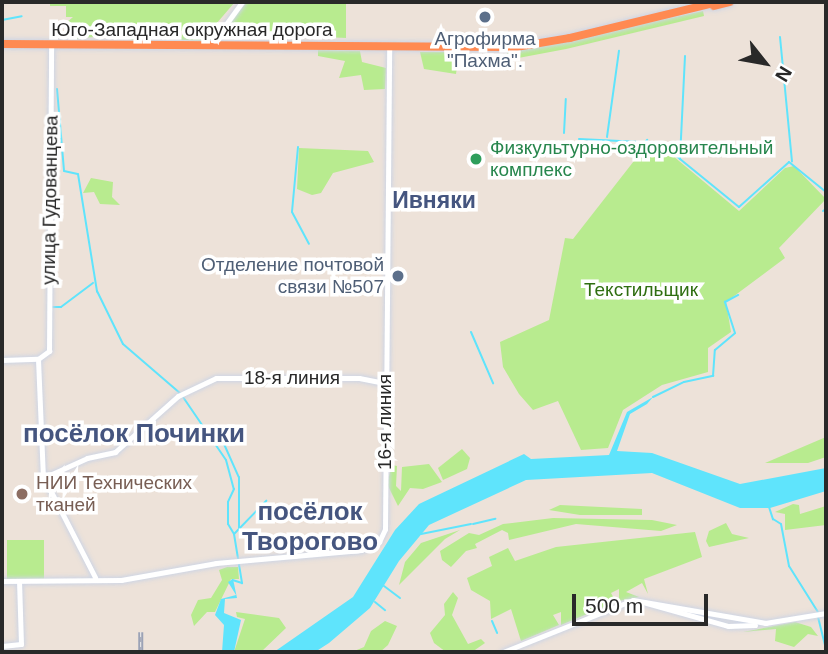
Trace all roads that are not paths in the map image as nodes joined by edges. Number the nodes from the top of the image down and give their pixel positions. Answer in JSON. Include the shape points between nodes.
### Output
{"nodes":[{"id":1,"x":242,"y":2,"type":"edge"},
{"id":2,"x":718,"y":2,"type":"edge"},
{"id":3,"x":730,"y":2,"type":"edge"},
{"id":4,"x":646,"y":20,"type":"junction"},
{"id":5,"x":2,"y":44,"type":"edge"},
{"id":6,"x":51,"y":45,"type":"junction"},
{"id":7,"x":211,"y":45,"type":"junction"},
{"id":8,"x":385,"y":47,"type":"junction"},
{"id":9,"x":38,"y":359,"type":"junction"},
{"id":10,"x":2,"y":360,"type":"edge"},
{"id":11,"x":385,"y":383,"type":"junction"},
{"id":12,"x":43,"y":478,"type":"junction"},
{"id":13,"x":95,"y":578,"type":"junction"},
{"id":14,"x":2,"y":581,"type":"edge"},
{"id":15,"x":19,"y":581,"type":"junction"},
{"id":16,"x":826,"y":613,"type":"edge"},
{"id":17,"x":2,"y":646,"type":"edge"},
{"id":18,"x":503,"y":652,"type":"edge"}],
"edges":[{"from":1,"to":7,"type":"street"},
{"from":2,"to":4,"type":"highway","name":"Юго-Западная окружная дорога"},
{"from":3,"to":4,"type":"highway","name":"Юго-Западная окружная дорога"},
{"from":4,"to":8,"type":"highway","name":"Юго-Западная окружная дорога","via":[[522,46]]},
{"from":5,"to":6,"type":"highway","name":"Юго-Западная окружная дорога"},
{"from":6,"to":7,"type":"highway","name":"Юго-Западная окружная дорога"},
{"from":6,"to":9,"type":"street","name":"улица Гудованцева","via":[[47,355]]},
{"from":7,"to":8,"type":"highway","name":"Юго-Западная окружная дорога"},
{"from":8,"to":11,"type":"street","name":"16-я линия"},
{"from":9,"to":10,"type":"street"},
{"from":9,"to":12,"type":"street"},
{"from":11,"to":12,"type":"street","name":"18-я линия","via":[[354,378],[216,378],[181,394],[115,452],[87,458]]},
{"from":11,"to":13,"type":"street","name":"16-я линия","via":[[385,529],[377,544],[361,550]]},
{"from":12,"to":13,"type":"street"},
{"from":13,"to":15,"type":"street"},
{"from":14,"to":15,"type":"street"},
{"from":15,"to":17,"type":"street","via":[[22,644]]},
{"from":16,"to":18,"type":"street","via":[[750,625],[646,601],[626,602]]}]}
